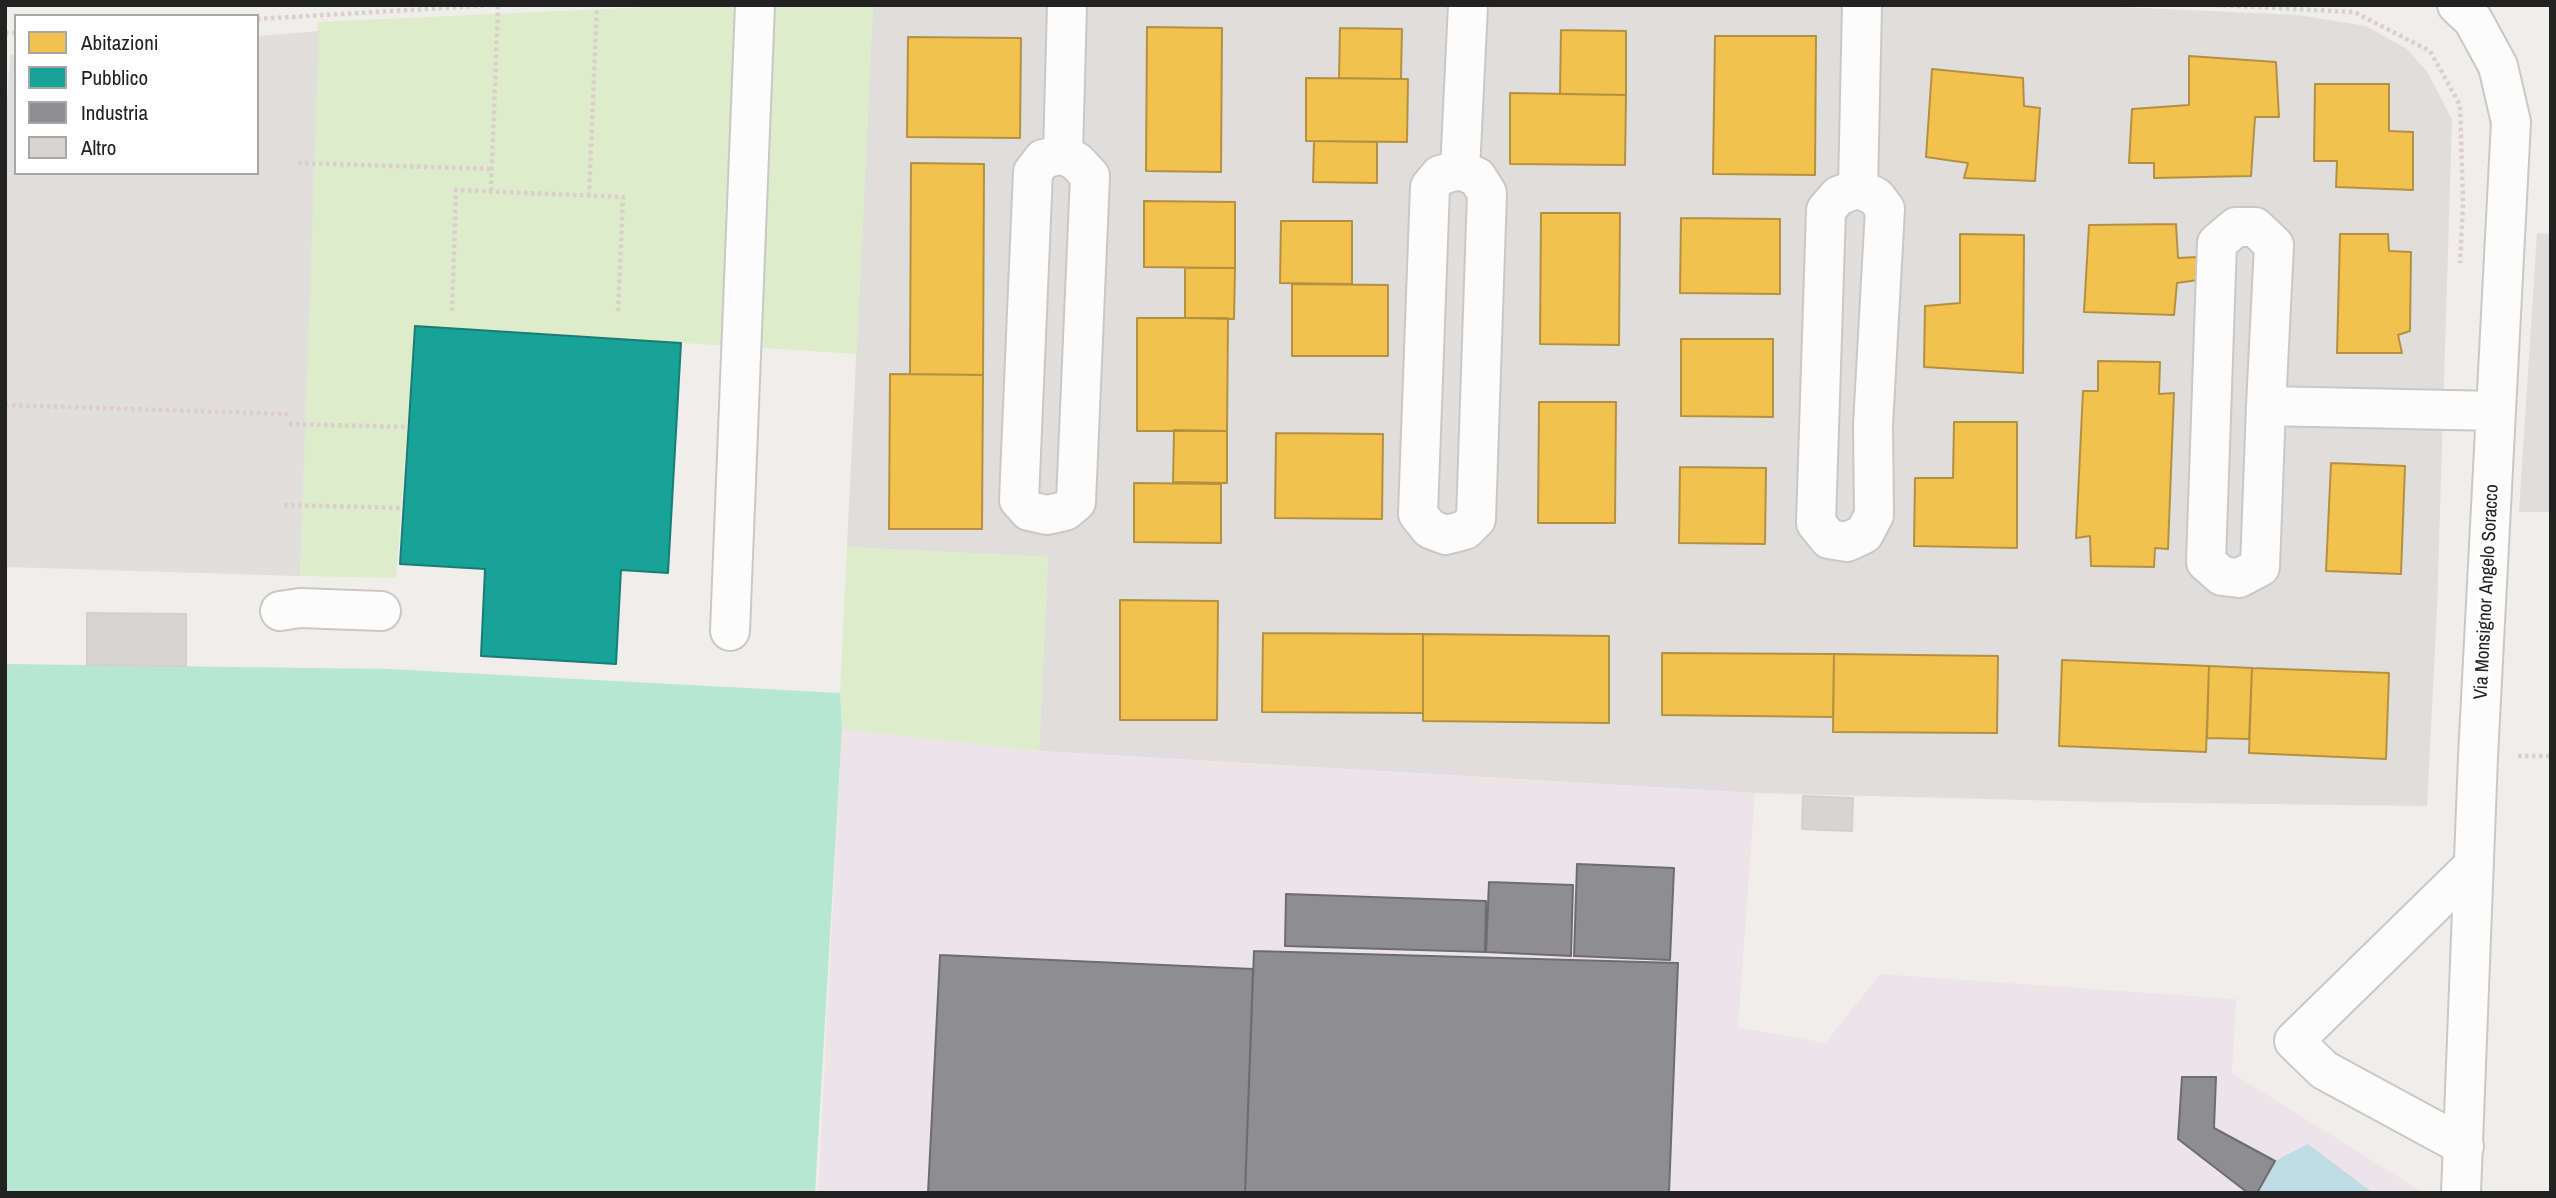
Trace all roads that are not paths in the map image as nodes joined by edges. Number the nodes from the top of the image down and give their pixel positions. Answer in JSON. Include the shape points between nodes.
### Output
{"nodes":[{"id":1,"x":755,"y":5,"type":"edge"},
{"id":2,"x":1067,"y":5,"type":"edge"},
{"id":3,"x":1468,"y":5,"type":"edge"},
{"id":4,"x":1862,"y":5,"type":"edge"},
{"id":5,"x":2457,"y":5,"type":"edge"},
{"id":6,"x":1063,"y":155,"type":"junction"},
{"id":7,"x":1460,"y":170,"type":"junction"},
{"id":8,"x":1858,"y":188,"type":"junction"},
{"id":9,"x":2266,"y":406,"type":"junction"},
{"id":10,"x":2496,"y":411,"type":"junction"},
{"id":11,"x":280,"y":611,"type":"dead end"},
{"id":12,"x":381,"y":611,"type":"dead end"},
{"id":13,"x":730,"y":631,"type":"dead end"},
{"id":14,"x":2474,"y":865,"type":"junction"},
{"id":15,"x":2464,"y":1146,"type":"junction"},
{"id":16,"x":2461,"y":1193,"type":"edge"}],
"edges":[{"from":1,"to":13,"type":"street"},
{"from":2,"to":6,"type":"street"},
{"from":3,"to":7,"type":"street"},
{"from":4,"to":8,"type":"street"},
{"from":5,"to":10,"type":"street","name":"Via Monsignor Angelo Soracco","via":[[2473,20],[2498,66],[2511,122]]},
{"from":6,"to":6,"type":"street","via":[[1090,176],[1077,489],[1076,502],[1065,511],[1047,515],[1030,510],[1019,500],[1032,186],[1033,172],[1043,159]]},
{"from":7,"to":7,"type":"street","via":[[1440,175],[1430,187],[1418,514],[1430,529],[1446,535],[1465,530],[1476,519],[1487,193],[1477,177]]},
{"from":8,"to":8,"type":"street","via":[[1838,196],[1826,210],[1816,523],[1829,539],[1847,542],[1864,534],[1874,515],[1873,425],[1885,209],[1876,197]]},
{"from":9,"to":9,"type":"street","via":[[2274,245],[2255,227],[2236,228],[2217,243],[2206,562],[2222,576],[2239,578],[2260,567]]},
{"from":9,"to":10,"type":"street"},
{"from":10,"to":14,"type":"street","name":"Via Monsignor Angelo Soracco"},
{"from":11,"to":12,"type":"street"},
{"from":14,"to":15,"type":"street","name":"Via Monsignor Angelo Soracco"},
{"from":14,"to":15,"type":"street","via":[[2294,1041],[2323,1070]]},
{"from":15,"to":16,"type":"street","name":"Via Monsignor Angelo Soracco"}]}
